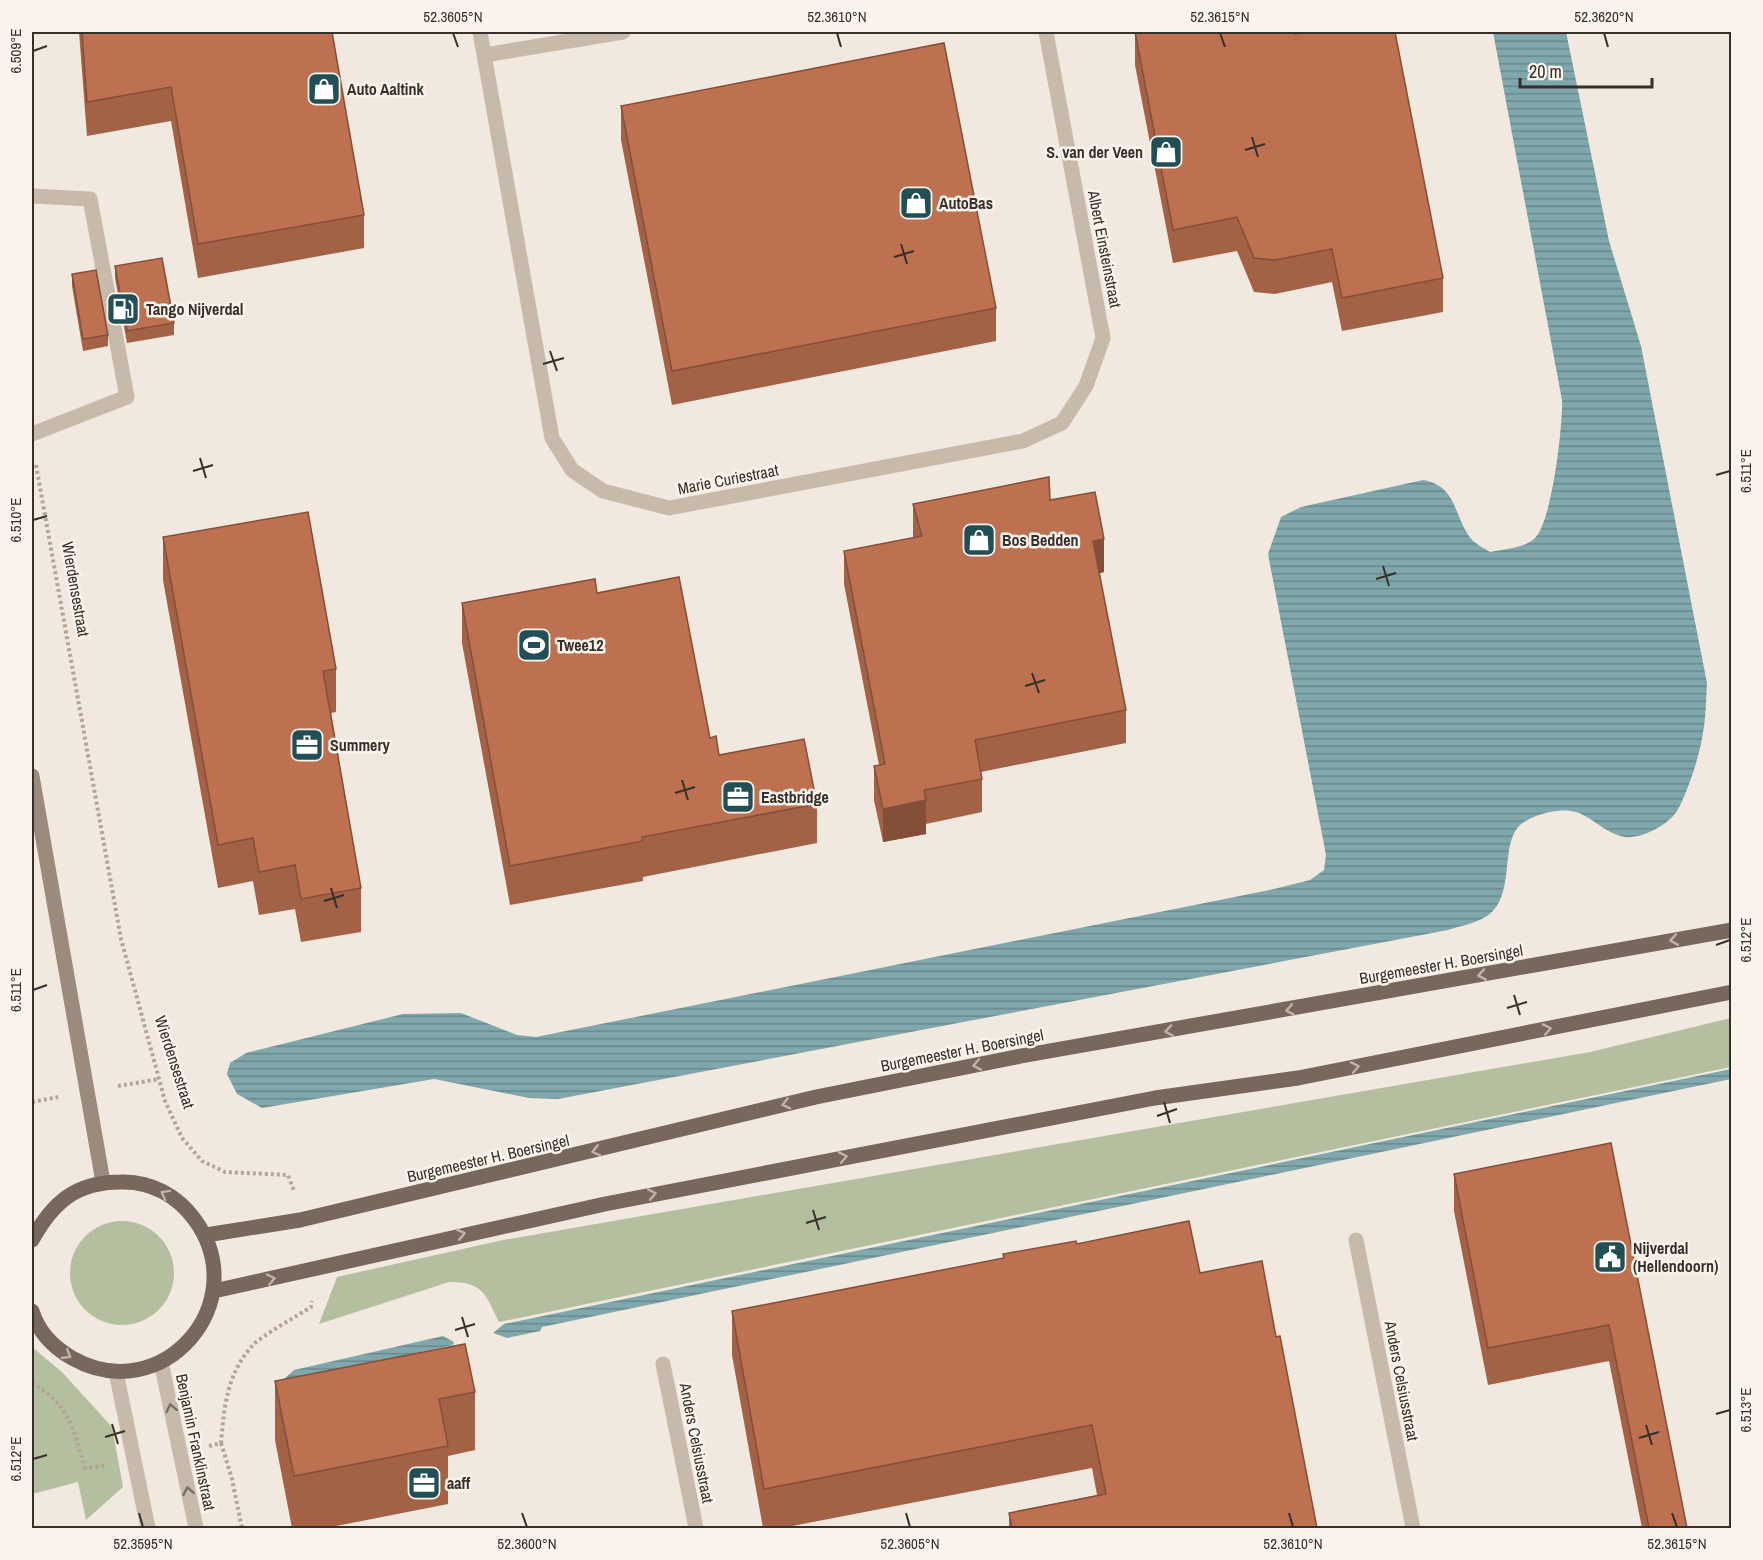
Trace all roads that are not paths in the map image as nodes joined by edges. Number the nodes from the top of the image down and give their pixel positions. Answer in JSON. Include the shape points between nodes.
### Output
{"nodes":[{"id":1,"x":480,"y":32,"type":"edge"},
{"id":2,"x":623,"y":32,"type":"edge"},
{"id":3,"x":1046,"y":32,"type":"edge"},
{"id":4,"x":485,"y":55,"type":"junction"},
{"id":5,"x":32,"y":196,"type":"edge"},
{"id":6,"x":32,"y":434,"type":"edge"},
{"id":7,"x":1023,"y":441,"type":"joint"},
{"id":8,"x":32,"y":776,"type":"edge"},
{"id":9,"x":1731,"y":930,"type":"edge"},
{"id":10,"x":1731,"y":992,"type":"edge"},
{"id":11,"x":103,"y":1182,"type":"junction"},
{"id":12,"x":206,"y":1234,"type":"junction"},
{"id":13,"x":32,"y":1240,"type":"edge"},
{"id":14,"x":1356,"y":1240,"type":"dead end"},
{"id":15,"x":214,"y":1291,"type":"junction"},
{"id":16,"x":32,"y":1311,"type":"edge"},
{"id":17,"x":161,"y":1362,"type":"junction"},
{"id":18,"x":663,"y":1364,"type":"dead end"},
{"id":19,"x":116,"y":1372,"type":"junction"},
{"id":20,"x":148,"y":1528,"type":"edge"},
{"id":21,"x":196,"y":1528,"type":"edge"},
{"id":22,"x":696,"y":1528,"type":"edge"},
{"id":23,"x":1413,"y":1528,"type":"edge"}],
"edges":[{"from":1,"to":4,"type":"street","name":"Marie Curiestraat"},
{"from":2,"to":4,"type":"street"},
{"from":3,"to":7,"type":"street","name":"Albert Einsteinstraat","via":[[1103,338],[1086,386],[1062,423]]},
{"from":4,"to":7,"type":"street","name":"Marie Curiestraat","via":[[552,438],[572,470],[603,491],[669,508]]},
{"from":5,"to":6,"type":"street","via":[[90,199],[127,397]]},
{"from":8,"to":11,"type":"street"},
{"from":9,"to":12,"type":"main road","name":"Burgemeester H. Boersingel","one_way":true,"via":[[827,1094],[300,1220]]},
{"from":15,"to":10,"type":"main road","one_way":true,"via":[[627,1199],[1155,1098],[1298,1078]]},
{"from":12,"to":11,"type":"main road","one_way":true,"via":[[187,1208],[165,1192],[134,1181]]},
{"from":11,"to":13,"type":"main road","via":[[69,1195],[46,1215]]},
{"from":12,"to":15,"type":"main road","via":[[214,1262]]},
{"from":14,"to":23,"type":"street","name":"Anders Celsiusstraat"},
{"from":15,"to":17,"type":"main road","via":[[206,1317],[192,1338]]},
{"from":16,"to":19,"type":"main road","one_way":true,"via":[[59,1351],[86,1366]]},
{"from":17,"to":19,"type":"main road"},
{"from":21,"to":17,"type":"street","name":"Benjamin Franklinstraat","one_way":true},
{"from":18,"to":22,"type":"street","name":"Anders Celsiusstraat"},
{"from":19,"to":20,"type":"street"}]}
